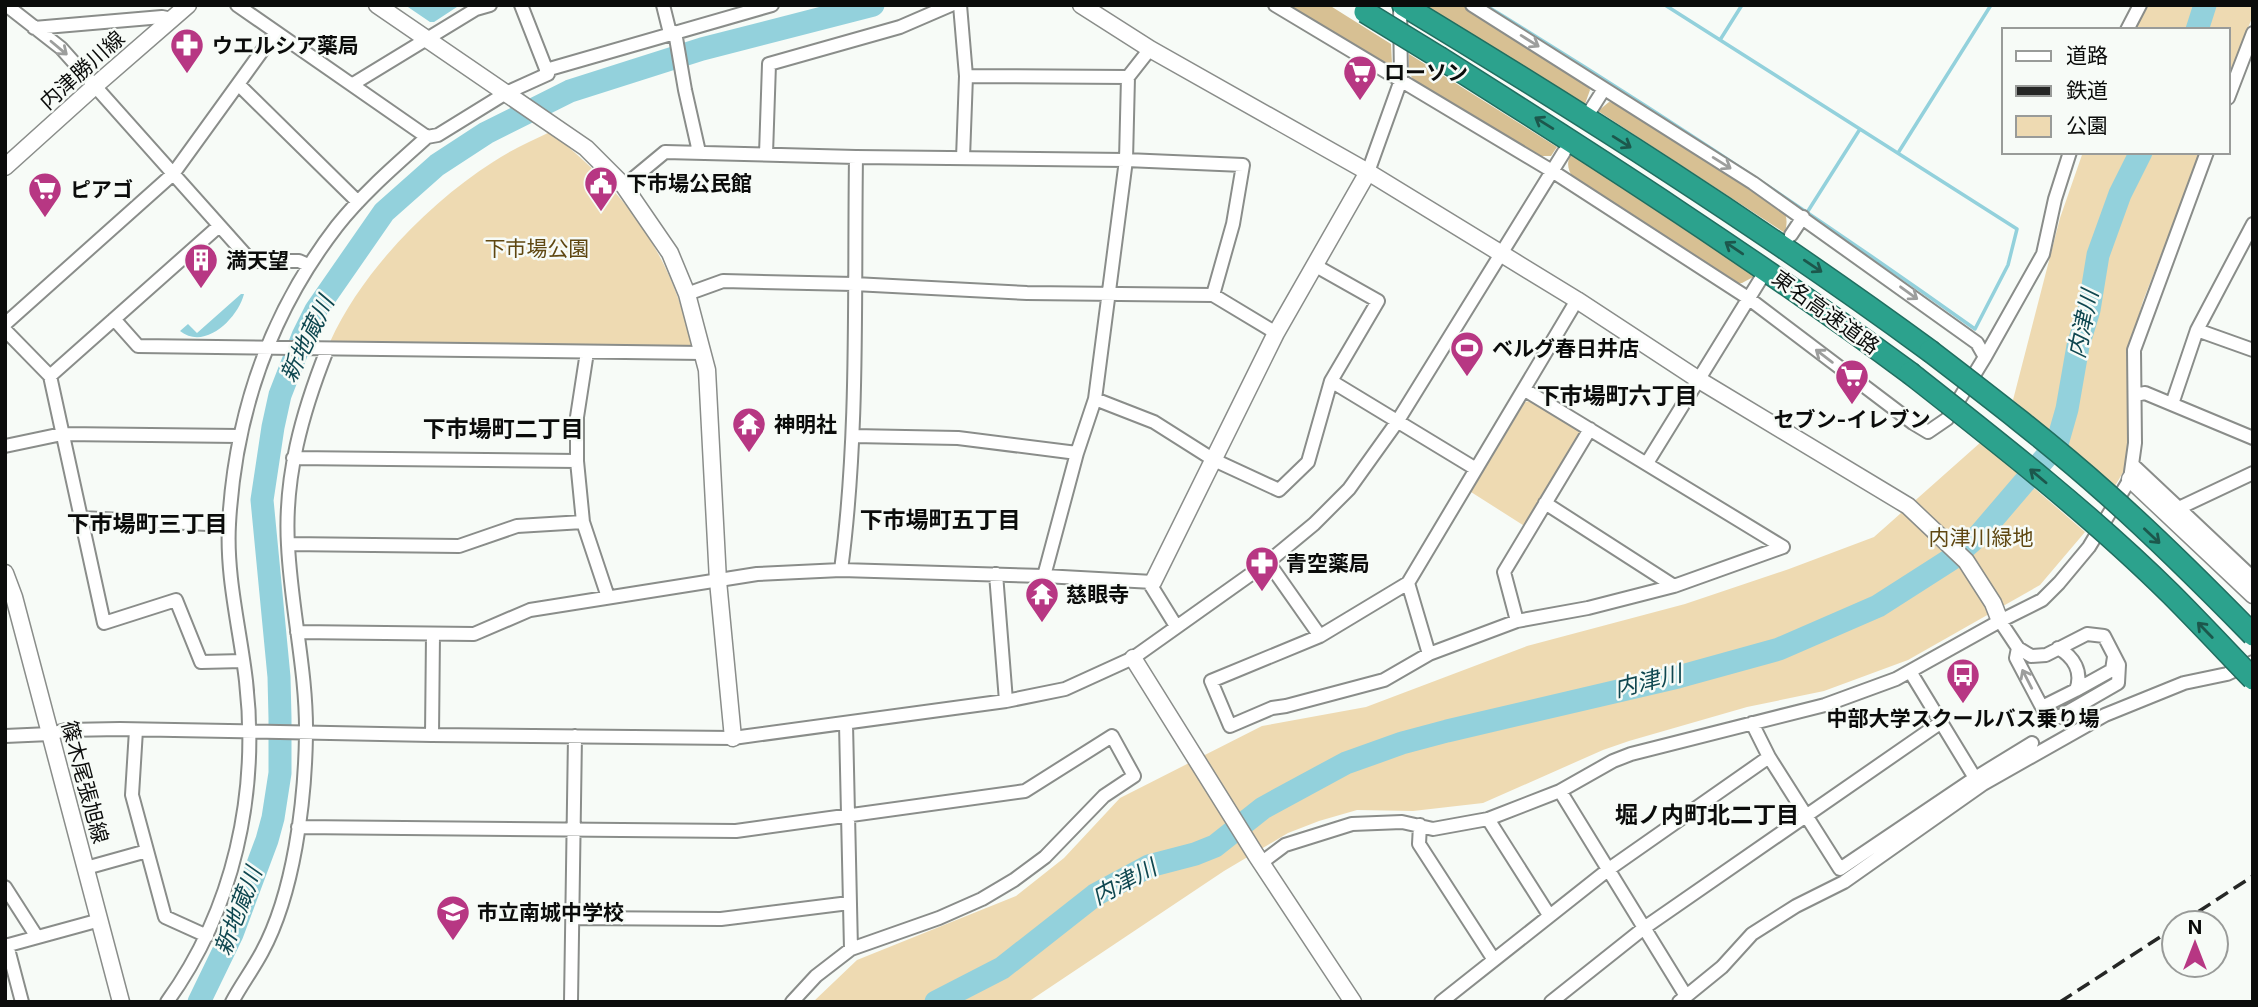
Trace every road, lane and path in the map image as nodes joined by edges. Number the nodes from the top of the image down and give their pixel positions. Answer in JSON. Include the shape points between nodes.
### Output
{"nodes":[{"id":1,"x":188,"y":5,"type":"edge"},
{"id":2,"x":237,"y":5,"type":"edge"},
{"id":3,"x":377,"y":5,"type":"edge"},
{"id":4,"x":490,"y":5,"type":"edge"},
{"id":5,"x":521,"y":5,"type":"edge"},
{"id":6,"x":663,"y":5,"type":"edge"},
{"id":7,"x":772,"y":5,"type":"edge"},
{"id":8,"x":951,"y":5,"type":"edge"},
{"id":9,"x":960,"y":5,"type":"edge"},
{"id":10,"x":1082,"y":5,"type":"edge"},
{"id":11,"x":1275,"y":5,"type":"edge"},
{"id":12,"x":1401,"y":5,"type":"edge"},
{"id":13,"x":1472,"y":5,"type":"edge"},
{"id":14,"x":2140,"y":5,"type":"edge"},
{"id":15,"x":1359,"y":9,"type":"edge"},
{"id":16,"x":8,"y":10,"type":"edge"},
{"id":17,"x":172,"y":19,"type":"junction"},
{"id":18,"x":2128,"y":28,"type":"edge"},
{"id":19,"x":34,"y":29,"type":"junction"},
{"id":20,"x":275,"y":33,"type":"junction"},
{"id":21,"x":672,"y":33,"type":"junction"},
{"id":22,"x":2253,"y":33,"type":"edge"},
{"id":23,"x":426,"y":40,"type":"junction"},
{"id":24,"x":1150,"y":50,"type":"junction"},
{"id":25,"x":546,"y":70,"type":"junction"},
{"id":26,"x":966,"y":76,"type":"junction"},
{"id":27,"x":1128,"y":77,"type":"junction"},
{"id":28,"x":1401,"y":80,"type":"junction"},
{"id":29,"x":353,"y":84,"type":"junction"},
{"id":30,"x":96,"y":85,"type":"junction"},
{"id":31,"x":239,"y":85,"type":"junction"},
{"id":32,"x":1604,"y":89,"type":"junction"},
{"id":33,"x":2230,"y":93,"type":"edge"},
{"id":34,"x":509,"y":94,"type":"junction"},
{"id":35,"x":1592,"y":108,"type":"dead end"},
{"id":36,"x":427,"y":137,"type":"junction"},
{"id":37,"x":699,"y":152,"type":"junction"},
{"id":38,"x":1564,"y":152,"type":"dead end"},
{"id":39,"x":766,"y":154,"type":"junction"},
{"id":40,"x":2069,"y":154,"type":"edge"},
{"id":41,"x":2206,"y":154,"type":"edge"},
{"id":42,"x":856,"y":157,"type":"junction"},
{"id":43,"x":963,"y":158,"type":"junction"},
{"id":44,"x":1126,"y":160,"type":"junction"},
{"id":45,"x":5,"y":167,"type":"edge"},
{"id":46,"x":1552,"y":171,"type":"junction"},
{"id":47,"x":1368,"y":172,"type":"junction"},
{"id":48,"x":173,"y":174,"type":"junction"},
{"id":49,"x":625,"y":186,"type":"junction"},
{"id":50,"x":358,"y":202,"type":"junction"},
{"id":51,"x":1803,"y":217,"type":"junction"},
{"id":52,"x":2253,"y":224,"type":"edge"},
{"id":53,"x":219,"y":226,"type":"junction"},
{"id":54,"x":1791,"y":235,"type":"dead end"},
{"id":55,"x":1500,"y":253,"type":"junction"},
{"id":56,"x":308,"y":265,"type":"junction"},
{"id":57,"x":1316,"y":266,"type":"junction"},
{"id":58,"x":1760,"y":280,"type":"dead end"},
{"id":59,"x":854,"y":284,"type":"junction"},
{"id":60,"x":687,"y":294,"type":"junction"},
{"id":61,"x":1108,"y":295,"type":"junction"},
{"id":62,"x":1213,"y":295,"type":"junction"},
{"id":63,"x":1748,"y":298,"type":"junction"},
{"id":64,"x":1577,"y":300,"type":"junction"},
{"id":65,"x":8,"y":316,"type":"edge"},
{"id":66,"x":114,"y":319,"type":"junction"},
{"id":67,"x":5,"y":330,"type":"edge"},
{"id":68,"x":2197,"y":330,"type":"junction"},
{"id":69,"x":1276,"y":333,"type":"junction"},
{"id":70,"x":270,"y":348,"type":"junction"},
{"id":71,"x":323,"y":350,"type":"junction"},
{"id":72,"x":2253,"y":350,"type":"edge"},
{"id":73,"x":587,"y":352,"type":"junction"},
{"id":74,"x":703,"y":353,"type":"junction"},
{"id":75,"x":1985,"y":356,"type":"junction"},
{"id":76,"x":50,"y":376,"type":"junction"},
{"id":77,"x":1699,"y":380,"type":"junction"},
{"id":78,"x":1331,"y":381,"type":"junction"},
{"id":79,"x":1525,"y":390,"type":"junction"},
{"id":80,"x":2135,"y":395,"type":"junction"},
{"id":81,"x":1095,"y":399,"type":"junction"},
{"id":82,"x":2172,"y":404,"type":"junction"},
{"id":83,"x":1397,"y":422,"type":"junction"},
{"id":84,"x":1590,"y":429,"type":"junction"},
{"id":85,"x":62,"y":434,"type":"junction"},
{"id":86,"x":239,"y":436,"type":"junction"},
{"id":87,"x":853,"y":436,"type":"junction"},
{"id":88,"x":2253,"y":438,"type":"edge"},
{"id":89,"x":5,"y":446,"type":"edge"},
{"id":90,"x":1077,"y":453,"type":"junction"},
{"id":91,"x":293,"y":458,"type":"junction"},
{"id":92,"x":1214,"y":460,"type":"junction"},
{"id":93,"x":577,"y":461,"type":"junction"},
{"id":94,"x":1647,"y":463,"type":"junction"},
{"id":95,"x":1476,"y":469,"type":"junction"},
{"id":96,"x":2132,"y":472,"type":"junction"},
{"id":97,"x":2253,"y":473,"type":"edge"},
{"id":98,"x":1545,"y":503,"type":"junction"},
{"id":99,"x":2179,"y":508,"type":"junction"},
{"id":100,"x":81,"y":518,"type":"junction"},
{"id":101,"x":583,"y":522,"type":"junction"},
{"id":102,"x":229,"y":525,"type":"junction"},
{"id":103,"x":288,"y":544,"type":"junction"},
{"id":104,"x":1268,"y":562,"type":"junction"},
{"id":105,"x":841,"y":570,"type":"junction"},
{"id":106,"x":2250,"y":570,"type":"edge"},
{"id":107,"x":5,"y":573,"type":"edge"},
{"id":108,"x":996,"y":574,"type":"junction"},
{"id":109,"x":1044,"y":576,"type":"junction"},
{"id":110,"x":718,"y":582,"type":"junction"},
{"id":111,"x":1152,"y":583,"type":"junction"},
{"id":112,"x":1408,"y":583,"type":"junction"},
{"id":113,"x":1674,"y":586,"type":"junction"},
{"id":114,"x":2253,"y":595,"type":"edge"},
{"id":115,"x":608,"y":597,"type":"junction"},
{"id":116,"x":1517,"y":621,"type":"junction"},
{"id":117,"x":2000,"y":621,"type":"junction"},
{"id":118,"x":1176,"y":626,"type":"junction"},
{"id":119,"x":297,"y":632,"type":"junction"},
{"id":120,"x":433,"y":634,"type":"junction"},
{"id":121,"x":2253,"y":635,"type":"edge"},
{"id":122,"x":1320,"y":636,"type":"junction"},
{"id":123,"x":2018,"y":648,"type":"junction"},
{"id":124,"x":2058,"y":648,"type":"junction"},
{"id":125,"x":1429,"y":654,"type":"junction"},
{"id":126,"x":2115,"y":657,"type":"junction"},
{"id":127,"x":1133,"y":658,"type":"junction"},
{"id":128,"x":243,"y":661,"type":"junction"},
{"id":129,"x":2253,"y":662,"type":"edge"},
{"id":130,"x":1911,"y":673,"type":"junction"},
{"id":131,"x":2253,"y":679,"type":"edge"},
{"id":132,"x":2076,"y":690,"type":"junction"},
{"id":133,"x":1006,"y":701,"type":"junction"},
{"id":134,"x":2042,"y":707,"type":"junction"},
{"id":135,"x":1752,"y":723,"type":"junction"},
{"id":136,"x":1940,"y":723,"type":"junction"},
{"id":137,"x":846,"y":724,"type":"junction"},
{"id":138,"x":136,"y":730,"type":"junction"},
{"id":139,"x":255,"y":732,"type":"junction"},
{"id":140,"x":303,"y":733,"type":"junction"},
{"id":141,"x":50,"y":734,"type":"junction"},
{"id":142,"x":432,"y":735,"type":"junction"},
{"id":143,"x":5,"y":736,"type":"edge"},
{"id":144,"x":575,"y":736,"type":"junction"},
{"id":145,"x":733,"y":737,"type":"junction"},
{"id":146,"x":2032,"y":743,"type":"dead end"},
{"id":147,"x":1769,"y":757,"type":"junction"},
{"id":148,"x":1975,"y":778,"type":"junction"},
{"id":149,"x":1560,"y":791,"type":"junction"},
{"id":150,"x":1806,"y":815,"type":"junction"},
{"id":151,"x":848,"y":816,"type":"junction"},
{"id":152,"x":1488,"y":819,"type":"junction"},
{"id":153,"x":1420,"y":825,"type":"junction"},
{"id":154,"x":298,"y":827,"type":"junction"},
{"id":155,"x":572,"y":829,"type":"junction"},
{"id":156,"x":147,"y":851,"type":"junction"},
{"id":157,"x":1259,"y":859,"type":"junction"},
{"id":158,"x":86,"y":867,"type":"junction"},
{"id":159,"x":1609,"y":869,"type":"junction"},
{"id":160,"x":5,"y":887,"type":"edge"},
{"id":161,"x":849,"y":903,"type":"junction"},
{"id":162,"x":1549,"y":915,"type":"junction"},
{"id":163,"x":572,"y":918,"type":"junction"},
{"id":164,"x":100,"y":920,"type":"junction"},
{"id":165,"x":1644,"y":928,"type":"junction"},
{"id":166,"x":207,"y":936,"type":"junction"},
{"id":167,"x":37,"y":937,"type":"junction"},
{"id":168,"x":6,"y":946,"type":"edge"},
{"id":169,"x":851,"y":949,"type":"junction"},
{"id":170,"x":1494,"y":960,"type":"junction"},
{"id":171,"x":1682,"y":999,"type":"edge"},
{"id":172,"x":22,"y":1002,"type":"edge"},
{"id":173,"x":121,"y":1002,"type":"edge"},
{"id":174,"x":167,"y":1002,"type":"edge"},
{"id":175,"x":232,"y":1002,"type":"edge"},
{"id":176,"x":571,"y":1002,"type":"edge"},
{"id":177,"x":792,"y":1002,"type":"edge"},
{"id":178,"x":1353,"y":1002,"type":"edge"},
{"id":179,"x":1441,"y":1002,"type":"edge"},
{"id":180,"x":1552,"y":1002,"type":"edge"}],
"edges":[{"from":1,"to":17,"type":"street","name":"内津勝川線"},
{"from":2,"to":20,"type":"street"},
{"from":3,"to":23,"type":"street"},
{"from":4,"to":23,"type":"street"},
{"from":5,"to":25,"type":"street"},
{"from":6,"to":21,"type":"street"},
{"from":7,"to":21,"type":"street"},
{"from":8,"to":39,"type":"street","via":[[900,27],[768,64]]},
{"from":9,"to":26,"type":"street"},
{"from":10,"to":24,"type":"street"},
{"from":11,"to":28,"type":"street"},
{"from":12,"to":28,"type":"street"},
{"from":12,"to":121,"type":"highway","name":"東名高速道路","one_way":true,"bridge":true,"via":[[1724,206],[1930,351],[2106,493]]},
{"from":13,"to":32,"type":"street","one_way":true},
{"from":14,"to":18,"type":"street"},
{"from":131,"to":15,"type":"highway","name":"東名高速道路","one_way":true,"bridge":true,"via":[[2170,593],[2082,514],[1910,373],[1704,227]]},
{"from":16,"to":19,"type":"street"},
{"from":17,"to":19,"type":"street","via":[[162,16]]},
{"from":17,"to":30,"type":"street","name":"内津勝川線"},
{"from":19,"to":30,"type":"street","one_way":true,"via":[[61,48]]},
{"from":20,"to":29,"type":"street"},
{"from":20,"to":31,"type":"street"},
{"from":21,"to":25,"type":"street"},
{"from":21,"to":37,"type":"street"},
{"from":22,"to":33,"type":"street"},
{"from":23,"to":29,"type":"street"},
{"from":23,"to":34,"type":"street"},
{"from":24,"to":27,"type":"street"},
{"from":24,"to":47,"type":"street"},
{"from":25,"to":34,"type":"street","via":[[548,74]]},
{"from":26,"to":27,"type":"street"},
{"from":26,"to":43,"type":"street"},
{"from":27,"to":44,"type":"street"},
{"from":28,"to":46,"type":"street"},
{"from":28,"to":47,"type":"street"},
{"from":29,"to":36,"type":"street"},
{"from":30,"to":45,"type":"street","name":"内津勝川線"},
{"from":30,"to":48,"type":"street"},
{"from":31,"to":48,"type":"street"},
{"from":31,"to":50,"type":"street"},
{"from":32,"to":35,"type":"street"},
{"from":32,"to":51,"type":"street","one_way":true},
{"from":34,"to":36,"type":"street"},
{"from":34,"to":49,"type":"street","via":[[586,148]]},
{"from":36,"to":50,"type":"street"},
{"from":37,"to":39,"type":"street"},
{"from":37,"to":49,"type":"street","via":[[666,152]]},
{"from":38,"to":46,"type":"street"},
{"from":39,"to":42,"type":"street"},
{"from":40,"to":75,"type":"street","via":[[2043,254]]},
{"from":41,"to":80,"type":"street","via":[[2134,350]]},
{"from":42,"to":43,"type":"street"},
{"from":42,"to":59,"type":"street"},
{"from":43,"to":44,"type":"street"},
{"from":44,"to":61,"type":"street"},
{"from":44,"to":62,"type":"street","via":[[1243,165],[1233,224]]},
{"from":46,"to":55,"type":"street"},
{"from":46,"to":63,"type":"street"},
{"from":47,"to":55,"type":"street"},
{"from":47,"to":57,"type":"street"},
{"from":48,"to":53,"type":"street"},
{"from":48,"to":65,"type":"street"},
{"from":49,"to":60,"type":"street","via":[[670,253]]},
{"from":50,"to":56,"type":"street"},
{"from":51,"to":54,"type":"street"},
{"from":51,"to":75,"type":"street","one_way":true,"via":[[1978,343]]},
{"from":52,"to":68,"type":"street"},
{"from":53,"to":56,"type":"street","via":[[251,261]]},
{"from":53,"to":66,"type":"street"},
{"from":55,"to":64,"type":"street"},
{"from":55,"to":83,"type":"street"},
{"from":56,"to":70,"type":"street"},
{"from":57,"to":69,"type":"street"},
{"from":57,"to":78,"type":"street","via":[[1378,301]]},
{"from":58,"to":63,"type":"street"},
{"from":59,"to":60,"type":"street","via":[[723,281]]},
{"from":59,"to":61,"type":"street"},
{"from":59,"to":87,"type":"street"},
{"from":60,"to":74,"type":"street"},
{"from":61,"to":62,"type":"street"},
{"from":61,"to":81,"type":"street"},
{"from":62,"to":69,"type":"street"},
{"from":75,"to":63,"type":"street","one_way":true,"via":[[1947,419],[1928,432]]},
{"from":63,"to":77,"type":"street"},
{"from":64,"to":77,"type":"street"},
{"from":64,"to":79,"type":"street"},
{"from":66,"to":70,"type":"street","via":[[138,346]]},
{"from":66,"to":76,"type":"street"},
{"from":67,"to":76,"type":"street"},
{"from":68,"to":72,"type":"street"},
{"from":68,"to":82,"type":"street"},
{"from":69,"to":92,"type":"street"},
{"from":70,"to":71,"type":"street"},
{"from":70,"to":86,"type":"street"},
{"from":71,"to":73,"type":"street"},
{"from":71,"to":91,"type":"street"},
{"from":73,"to":74,"type":"street"},
{"from":73,"to":93,"type":"street","via":[[577,417]]},
{"from":74,"to":110,"type":"street"},
{"from":76,"to":85,"type":"street"},
{"from":77,"to":94,"type":"street"},
{"from":77,"to":117,"type":"street","via":[[1919,514],[1966,561]]},
{"from":78,"to":83,"type":"street"},
{"from":78,"to":92,"type":"street","via":[[1308,462],[1279,490]]},
{"from":79,"to":84,"type":"street"},
{"from":79,"to":95,"type":"street"},
{"from":80,"to":82,"type":"street","via":[[2145,393]]},
{"from":80,"to":96,"type":"street"},
{"from":81,"to":90,"type":"street"},
{"from":81,"to":92,"type":"street","via":[[1154,422]]},
{"from":82,"to":88,"type":"street"},
{"from":83,"to":95,"type":"street"},
{"from":83,"to":104,"type":"street","via":[[1349,489]]},
{"from":84,"to":94,"type":"street"},
{"from":84,"to":98,"type":"street"},
{"from":85,"to":86,"type":"street"},
{"from":85,"to":89,"type":"street"},
{"from":85,"to":100,"type":"street"},
{"from":86,"to":102,"type":"street"},
{"from":87,"to":90,"type":"street","via":[[958,438]]},
{"from":87,"to":105,"type":"street"},
{"from":90,"to":109,"type":"street"},
{"from":91,"to":93,"type":"street"},
{"from":91,"to":103,"type":"street"},
{"from":92,"to":111,"type":"street"},
{"from":93,"to":101,"type":"street"},
{"from":94,"to":113,"type":"street","via":[[1783,547]]},
{"from":95,"to":112,"type":"street"},
{"from":96,"to":99,"type":"street"},
{"from":96,"to":114,"type":"street"},
{"from":96,"to":117,"type":"street","via":[[2089,547],[2059,583],[2042,600]]},
{"from":97,"to":99,"type":"street"},
{"from":98,"to":113,"type":"street"},
{"from":98,"to":116,"type":"street","via":[[1504,572]]},
{"from":99,"to":106,"type":"street"},
{"from":100,"to":102,"type":"street"},
{"from":100,"to":128,"type":"street","via":[[104,624],[176,600],[201,662]]},
{"from":101,"to":103,"type":"street","via":[[517,526],[459,546]]},
{"from":101,"to":115,"type":"street"},
{"from":102,"to":128,"type":"street"},
{"from":103,"to":119,"type":"street"},
{"from":104,"to":118,"type":"street"},
{"from":104,"to":122,"type":"street"},
{"from":105,"to":108,"type":"street"},
{"from":105,"to":110,"type":"street","via":[[757,574]]},
{"from":107,"to":141,"type":"street","name":"篠木尾張旭線"},
{"from":108,"to":109,"type":"street"},
{"from":108,"to":133,"type":"street"},
{"from":109,"to":111,"type":"street"},
{"from":110,"to":115,"type":"street"},
{"from":110,"to":145,"type":"street"},
{"from":111,"to":118,"type":"street"},
{"from":112,"to":122,"type":"street"},
{"from":112,"to":125,"type":"street"},
{"from":113,"to":116,"type":"street"},
{"from":115,"to":120,"type":"street","via":[[530,610],[474,634]]},
{"from":116,"to":125,"type":"street"},
{"from":117,"to":123,"type":"street"},
{"from":117,"to":130,"type":"street"},
{"from":118,"to":127,"type":"street"},
{"from":119,"to":120,"type":"street"},
{"from":119,"to":140,"type":"street"},
{"from":120,"to":142,"type":"street"},
{"from":122,"to":125,"type":"street","via":[[1211,681],[1230,726],[1272,708],[1384,680]]},
{"from":123,"to":124,"type":"street","via":[[2031,656]]},
{"from":134,"to":123,"type":"street","one_way":true,"via":[[2016,658]]},
{"from":124,"to":126,"type":"street","via":[[2087,634],[2104,636]]},
{"from":124,"to":132,"type":"street","via":[[2076,665]]},
{"from":126,"to":132,"type":"street","via":[[2112,670]]},
{"from":126,"to":134,"type":"street","via":[[2118,683],[2059,717],[2045,713]]},
{"from":127,"to":133,"type":"street","via":[[1065,689]]},
{"from":127,"to":157,"type":"street"},
{"from":128,"to":139,"type":"street"},
{"from":129,"to":171,"type":"street","via":[[2105,715],[1983,784],[1844,882],[1752,934],[1722,967]]},
{"from":130,"to":135,"type":"street","via":[[1825,705]]},
{"from":130,"to":136,"type":"street"},
{"from":132,"to":134,"type":"street"},
{"from":133,"to":137,"type":"street"},
{"from":135,"to":147,"type":"street"},
{"from":135,"to":149,"type":"street","via":[[1631,754]]},
{"from":136,"to":148,"type":"street"},
{"from":136,"to":150,"type":"street"},
{"from":137,"to":145,"type":"street"},
{"from":137,"to":151,"type":"street"},
{"from":138,"to":139,"type":"street"},
{"from":138,"to":141,"type":"street"},
{"from":138,"to":156,"type":"street","via":[[132,796]]},
{"from":139,"to":140,"type":"street"},
{"from":139,"to":166,"type":"street","via":[[240,839]]},
{"from":140,"to":142,"type":"street"},
{"from":140,"to":154,"type":"street"},
{"from":141,"to":143,"type":"street"},
{"from":141,"to":158,"type":"street","name":"篠木尾張旭線"},
{"from":142,"to":144,"type":"street"},
{"from":144,"to":145,"type":"street"},
{"from":144,"to":155,"type":"street"},
{"from":146,"to":148,"type":"street"},
{"from":147,"to":150,"type":"street"},
{"from":147,"to":159,"type":"street"},
{"from":148,"to":150,"type":"street","via":[[1840,869]]},
{"from":149,"to":152,"type":"street"},
{"from":149,"to":159,"type":"street"},
{"from":150,"to":165,"type":"street"},
{"from":151,"to":155,"type":"street","via":[[736,831]]},
{"from":151,"to":161,"type":"street"},
{"from":151,"to":169,"type":"street","via":[[1025,792],[1112,736],[1134,776],[1104,796],[1045,858],[1014,880],[939,918]]},
{"from":152,"to":153,"type":"street","via":[[1433,829]]},
{"from":152,"to":162,"type":"street"},
{"from":153,"to":157,"type":"street","via":[[1402,821],[1352,824],[1285,845]]},
{"from":153,"to":170,"type":"street","via":[[1419,844]]},
{"from":154,"to":155,"type":"street"},
{"from":154,"to":175,"type":"street","via":[[278,914],[263,951]]},
{"from":155,"to":163,"type":"street"},
{"from":156,"to":158,"type":"street"},
{"from":156,"to":166,"type":"street","via":[[164,917]]},
{"from":157,"to":178,"type":"street"},
{"from":158,"to":164,"type":"street","name":"篠木尾張旭線"},
{"from":159,"to":162,"type":"street"},
{"from":159,"to":165,"type":"street"},
{"from":160,"to":167,"type":"street"},
{"from":161,"to":163,"type":"street","via":[[721,919]]},
{"from":161,"to":169,"type":"street"},
{"from":162,"to":170,"type":"street"},
{"from":163,"to":176,"type":"street"},
{"from":164,"to":167,"type":"street"},
{"from":164,"to":173,"type":"street","name":"篠木尾張旭線"},
{"from":165,"to":171,"type":"street"},
{"from":165,"to":180,"type":"street"},
{"from":166,"to":174,"type":"street"},
{"from":167,"to":168,"type":"street"},
{"from":168,"to":172,"type":"street"},
{"from":169,"to":177,"type":"street"},
{"from":170,"to":179,"type":"street"}]}
